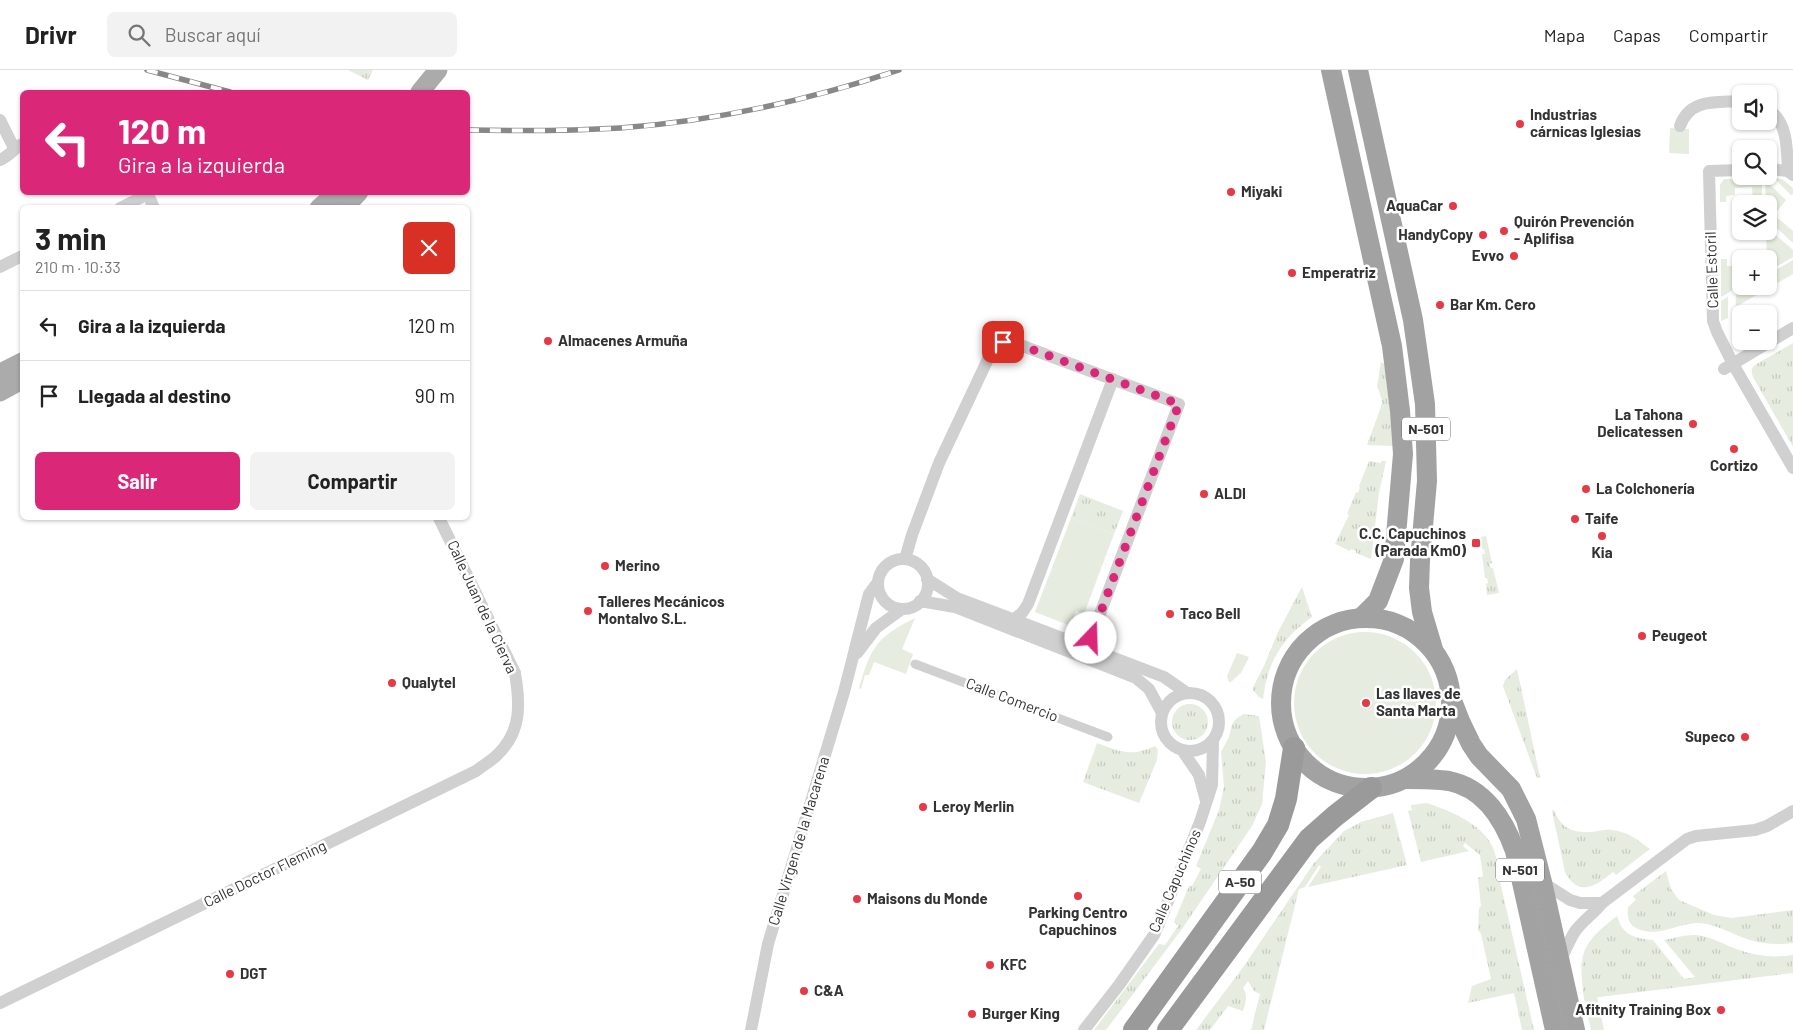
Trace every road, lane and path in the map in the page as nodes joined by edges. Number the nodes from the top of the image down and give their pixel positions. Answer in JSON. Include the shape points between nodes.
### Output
{"nodes":[{"id":1,"x":440,"y":70,"type":"edge"},
{"id":2,"x":1331,"y":70,"type":"edge"},
{"id":3,"x":1358,"y":70,"type":"edge"},
{"id":4,"x":422,"y":90,"type":"edge"},
{"id":5,"x":437,"y":90,"type":"edge"},
{"id":6,"x":1732,"y":102,"type":"edge"},
{"id":7,"x":1777,"y":119,"type":"edge"},
{"id":8,"x":0,"y":120,"type":"edge"},
{"id":9,"x":1680,"y":126,"type":"dead end"},
{"id":10,"x":18,"y":146,"type":"edge"},
{"id":11,"x":0,"y":160,"type":"edge"},
{"id":12,"x":1732,"y":170,"type":"edge"},
{"id":13,"x":1777,"y":171,"type":"edge"},
{"id":14,"x":1790,"y":173,"type":"edge"},
{"id":15,"x":143,"y":195,"type":"edge"},
{"id":16,"x":334,"y":195,"type":"edge"},
{"id":17,"x":356,"y":195,"type":"edge"},
{"id":18,"x":125,"y":205,"type":"edge"},
{"id":19,"x":322,"y":205,"type":"edge"},
{"id":20,"x":347,"y":205,"type":"edge"},
{"id":21,"x":20,"y":257,"type":"edge"},
{"id":22,"x":0,"y":267,"type":"edge"},
{"id":23,"x":1793,"y":328,"type":"edge"},
{"id":24,"x":20,"y":363,"type":"edge"},
{"id":25,"x":1728,"y":366,"type":"junction"},
{"id":26,"x":0,"y":372,"type":"edge"},
{"id":27,"x":1113,"y":379,"type":"junction"},
{"id":28,"x":20,"y":381,"type":"edge"},
{"id":29,"x":0,"y":392,"type":"edge"},
{"id":30,"x":1793,"y":468,"type":"edge"},
{"id":31,"x":440,"y":520,"type":"edge"},
{"id":32,"x":905,"y":559,"type":"junction"},
{"id":33,"x":927,"y":579,"type":"junction"},
{"id":34,"x":878,"y":582,"type":"junction"},
{"id":35,"x":920,"y":602,"type":"junction"},
{"id":36,"x":902,"y":609,"type":"junction"},
{"id":37,"x":1362,"y":617,"type":"junction"},
{"id":38,"x":1014,"y":619,"type":"junction"},
{"id":39,"x":1087,"y":648,"type":"junction"},
{"id":40,"x":1433,"y":649,"type":"junction"},
{"id":41,"x":855,"y":654,"type":"junction"},
{"id":42,"x":915,"y":664,"type":"dead end"},
{"id":43,"x":1187,"y":693,"type":"junction"},
{"id":44,"x":1452,"y":698,"type":"junction"},
{"id":45,"x":1162,"y":713,"type":"junction"},
{"id":46,"x":515,"y":727,"type":"joint"},
{"id":47,"x":1108,"y":737,"type":"dead end"},
{"id":48,"x":1214,"y":740,"type":"junction"},
{"id":49,"x":1294,"y":748,"type":"junction"},
{"id":50,"x":1182,"y":750,"type":"junction"},
{"id":51,"x":1406,"y":779,"type":"junction"},
{"id":52,"x":1371,"y":788,"type":"junction"},
{"id":53,"x":1206,"y":801,"type":"junction"},
{"id":54,"x":1793,"y":811,"type":"edge"},
{"id":55,"x":1542,"y":882,"type":"junction"},
{"id":56,"x":1602,"y":903,"type":"junction"},
{"id":57,"x":1559,"y":963,"type":"junction"},
{"id":58,"x":1154,"y":1002,"type":"junction"},
{"id":59,"x":0,"y":1003,"type":"edge"},
{"id":60,"x":751,"y":1030,"type":"edge"},
{"id":61,"x":1084,"y":1030,"type":"edge"},
{"id":62,"x":1126,"y":1030,"type":"edge"},
{"id":63,"x":1134,"y":1030,"type":"edge"},
{"id":64,"x":1168,"y":1030,"type":"edge"},
{"id":65,"x":1555,"y":1030,"type":"edge"},
{"id":66,"x":1575,"y":1030,"type":"edge"}],
"edges":[{"from":1,"to":4,"type":"main road"},
{"from":1,"to":5,"type":"main road"},
{"from":2,"to":37,"type":"highway","number":"N-501","via":[[1392,346],[1402,445],[1394,559],[1378,601]]},
{"from":3,"to":40,"type":"highway","number":"N-501","via":[[1413,320],[1425,404],[1427,481],[1419,588]]},
{"from":6,"to":9,"type":"street","via":[[1700,104],[1690,109]]},
{"from":7,"to":14,"type":"street","via":[[1786,139]]},
{"from":8,"to":10,"type":"street"},
{"from":10,"to":11,"type":"street"},
{"from":12,"to":25,"type":"street","name":"Calle Estoril","via":[[1710,171],[1713,321]]},
{"from":13,"to":14,"type":"street"},
{"from":15,"to":18,"type":"street"},
{"from":16,"to":19,"type":"main road"},
{"from":17,"to":20,"type":"main road"},
{"from":21,"to":22,"type":"street"},
{"from":23,"to":25,"type":"street"},
{"from":24,"to":26,"type":"main road"},
{"from":25,"to":30,"type":"street","name":"Calle Estoril"},
{"from":27,"to":32,"type":"street","via":[[1012,342],[994,347],[938,463]]},
{"from":27,"to":38,"type":"street","via":[[1028,604]]},
{"from":27,"to":39,"type":"street","via":[[1179,404]]},
{"from":28,"to":29,"type":"main road"},
{"from":31,"to":46,"type":"street","name":"Calle Juan de la Cierva","via":[[515,673],[520,698]]},
{"from":32,"to":33,"type":"street","via":[[923,569]]},
{"from":32,"to":34,"type":"street","via":[[886,565]]},
{"from":33,"to":35,"type":"street","via":[[926,591]]},
{"from":33,"to":38,"type":"street","via":[[957,598]]},
{"from":34,"to":36,"type":"street","via":[[880,595],[889,605]]},
{"from":34,"to":41,"type":"street","name":"Calle Virgen de la Macarena","via":[[869,594]]},
{"from":35,"to":36,"type":"street"},
{"from":35,"to":45,"type":"street","via":[[955,607],[1136,678],[1148,688]]},
{"from":36,"to":41,"type":"street","name":"Calle Virgen de la Macarena","via":[[876,628]]},
{"from":37,"to":40,"type":"highway","via":[[1402,624]]},
{"from":37,"to":49,"type":"highway","via":[[1334,623],[1315,634],[1299,649],[1288,668],[1282,689],[1281,711],[1285,730]]},
{"from":38,"to":39,"type":"street"},
{"from":39,"to":43,"type":"street","via":[[1164,677]]},
{"from":40,"to":44,"type":"highway","via":[[1446,673]]},
{"from":41,"to":60,"type":"street","name":"Calle Virgen de la Macarena","via":[[768,944]]},
{"from":42,"to":47,"type":"street","name":"Calle Comercio"},
{"from":43,"to":45,"type":"street","via":[[1176,696]]},
{"from":43,"to":48,"type":"street","via":[[1208,699],[1216,710],[1219,722]]},
{"from":44,"to":51,"type":"highway","via":[[1450,723],[1441,746],[1426,765]]},
{"from":44,"to":55,"type":"highway","number":"N-501","via":[[1475,750],[1518,801],[1526,819]]},
{"from":45,"to":50,"type":"street","via":[[1163,734]]},
{"from":46,"to":59,"type":"street","name":"Calle Doctor Fleming","via":[[498,755],[476,771]]},
{"from":48,"to":50,"type":"street","via":[[1194,752]]},
{"from":48,"to":53,"type":"street","name":"Calle Capuchinos","via":[[1212,786]]},
{"from":49,"to":52,"type":"highway","via":[[1308,765],[1327,779],[1348,786]]},
{"from":49,"to":58,"type":"highway","number":"A-50","via":[[1286,799],[1278,825]]},
{"from":50,"to":53,"type":"street","via":[[1199,775]]},
{"from":51,"to":52,"type":"highway","via":[[1389,786]]},
{"from":51,"to":65,"type":"highway","number":"N-501","via":[[1450,781],[1486,800],[1498,814],[1515,851]]},
{"from":52,"to":64,"type":"highway","number":"A-50","via":[[1309,839]]},
{"from":53,"to":61,"type":"street","name":"Calle Capuchinos","via":[[1154,935]]},
{"from":54,"to":56,"type":"street","via":[[1755,830],[1687,839]]},
{"from":55,"to":56,"type":"street","via":[[1580,904]]},
{"from":55,"to":57,"type":"highway","number":"N-501"},
{"from":56,"to":57,"type":"street","via":[[1578,928]]},
{"from":57,"to":66,"type":"highway","number":"N-501"},
{"from":58,"to":62,"type":"highway"},
{"from":58,"to":63,"type":"highway","number":"A-50"}]}
